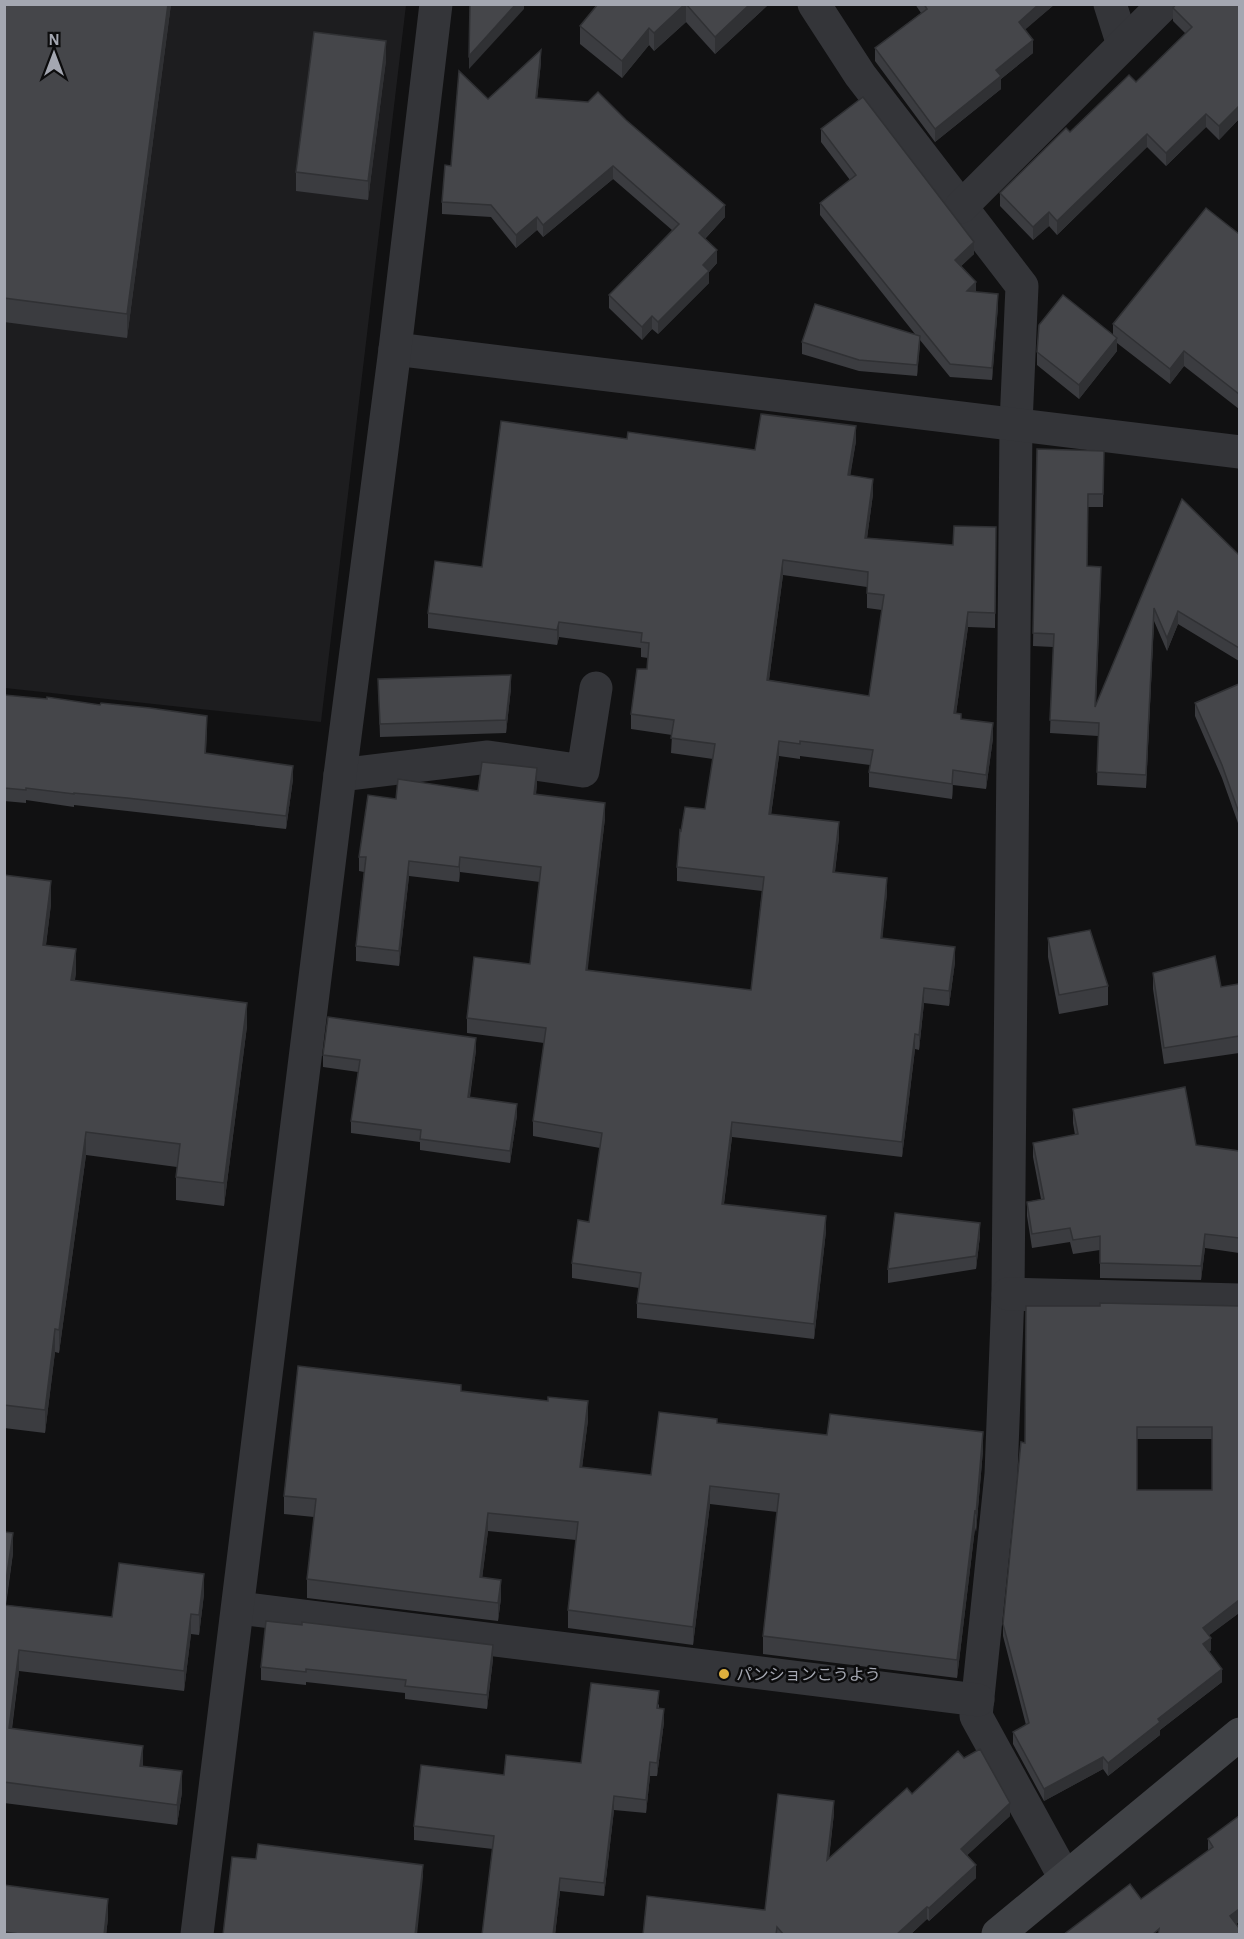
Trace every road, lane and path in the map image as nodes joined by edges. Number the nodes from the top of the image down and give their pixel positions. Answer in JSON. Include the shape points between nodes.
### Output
{"nodes":[{"id":1,"x":436,"y":4,"type":"edge"},
{"id":2,"x":814,"y":4,"type":"edge"},
{"id":3,"x":1110,"y":4,"type":"edge"},
{"id":4,"x":1164,"y":4,"type":"edge"},
{"id":5,"x":1123,"y":45,"type":"junction"},
{"id":6,"x":961,"y":207,"type":"junction"},
{"id":7,"x":395,"y":349,"type":"junction"},
{"id":8,"x":1016,"y":424,"type":"junction"},
{"id":9,"x":1239,"y":452,"type":"edge"},
{"id":10,"x":596,"y":688,"type":"dead end"},
{"id":11,"x":340,"y":775,"type":"junction"},
{"id":12,"x":1008,"y":1294,"type":"junction"},
{"id":13,"x":1239,"y":1300,"type":"edge"},
{"id":14,"x":238,"y":1608,"type":"junction"},
{"id":15,"x":978,"y":1700,"type":"junction"},
{"id":16,"x":1239,"y":1734,"type":"edge"},
{"id":17,"x":1065,"y":1878,"type":"junction"},
{"id":18,"x":197,"y":1935,"type":"edge"},
{"id":19,"x":998,"y":1935,"type":"edge"}],
"edges":[{"from":1,"to":7,"type":"street"},
{"from":2,"to":6,"type":"street","via":[[860,75]]},
{"from":3,"to":5,"type":"street"},
{"from":4,"to":5,"type":"street"},
{"from":5,"to":6,"type":"street"},
{"from":6,"to":8,"type":"street","via":[[1022,286]]},
{"from":7,"to":8,"type":"street"},
{"from":7,"to":11,"type":"street"},
{"from":8,"to":9,"type":"street"},
{"from":8,"to":12,"type":"street"},
{"from":10,"to":11,"type":"street","via":[[583,771],[488,757]]},
{"from":11,"to":14,"type":"street"},
{"from":12,"to":13,"type":"street"},
{"from":12,"to":15,"type":"street","via":[[1001,1473]]},
{"from":14,"to":15,"type":"street"},
{"from":14,"to":18,"type":"street"},
{"from":15,"to":17,"type":"street","via":[[976,1716]]},
{"from":16,"to":17,"type":"street"},
{"from":17,"to":19,"type":"street"}]}
